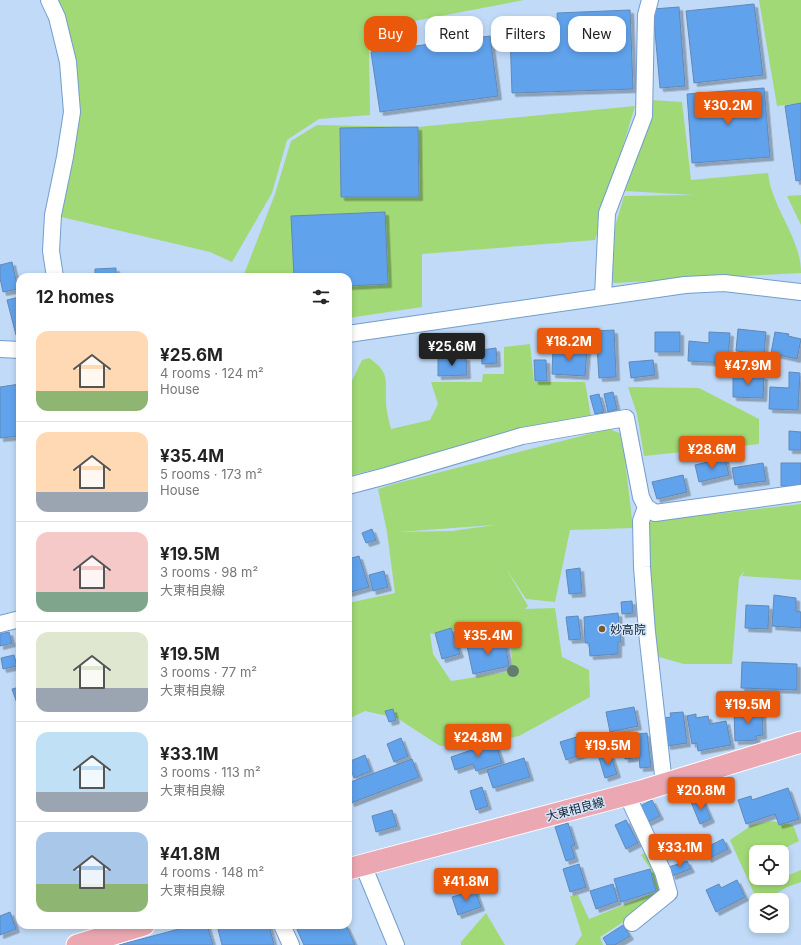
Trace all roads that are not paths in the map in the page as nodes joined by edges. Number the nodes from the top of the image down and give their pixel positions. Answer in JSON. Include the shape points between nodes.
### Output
{"nodes":[{"id":1,"x":49,"y":0,"type":"edge"},
{"id":2,"x":650,"y":0,"type":"edge"},
{"id":3,"x":54,"y":273,"type":"edge"},
{"id":4,"x":801,"y":292,"type":"edge"},
{"id":5,"x":603,"y":296,"type":"junction"},
{"id":6,"x":352,"y":333,"type":"edge"},
{"id":7,"x":0,"y":349,"type":"edge"},
{"id":8,"x":16,"y":350,"type":"edge"},
{"id":9,"x":352,"y":485,"type":"edge"},
{"id":10,"x":801,"y":493,"type":"edge"},
{"id":11,"x":646,"y":507,"type":"junction"},
{"id":12,"x":16,"y":620,"type":"edge"},
{"id":13,"x":0,"y":624,"type":"edge"},
{"id":14,"x":801,"y":742,"type":"edge"},
{"id":15,"x":664,"y":784,"type":"junction"},
{"id":16,"x":627,"y":795,"type":"junction"},
{"id":17,"x":355,"y":867,"type":"edge"},
{"id":18,"x":632,"y":924,"type":"dead end"},
{"id":19,"x":132,"y":929,"type":"edge"},
{"id":20,"x":284,"y":929,"type":"edge"},
{"id":21,"x":85,"y":944,"type":"edge"},
{"id":22,"x":291,"y":945,"type":"edge"},
{"id":23,"x":396,"y":945,"type":"edge"}],
"edges":[{"from":1,"to":3,"type":"street","via":[[57,17],[68,62],[72,112],[53,214],[51,251]]},
{"from":2,"to":5,"type":"street","via":[[646,15],[644,116],[607,213]]},
{"from":4,"to":5,"type":"street","via":[[724,283],[686,285]]},
{"from":5,"to":6,"type":"street"},
{"from":7,"to":8,"type":"street"},
{"from":9,"to":11,"type":"street","via":[[522,436],[626,418],[641,497]]},
{"from":10,"to":11,"type":"street","via":[[655,513]]},
{"from":11,"to":15,"type":"street","via":[[641,521],[646,632]]},
{"from":12,"to":13,"type":"street"},
{"from":14,"to":15,"type":"main road","name":"大東相良線"},
{"from":15,"to":16,"type":"main road","name":"大東相良線"},
{"from":16,"to":17,"type":"main road","name":"大東相良線"},
{"from":16,"to":18,"type":"street","via":[[663,872],[669,893]]},
{"from":17,"to":23,"type":"street"},
{"from":19,"to":21,"type":"main road"},
{"from":20,"to":22,"type":"street"}]}
